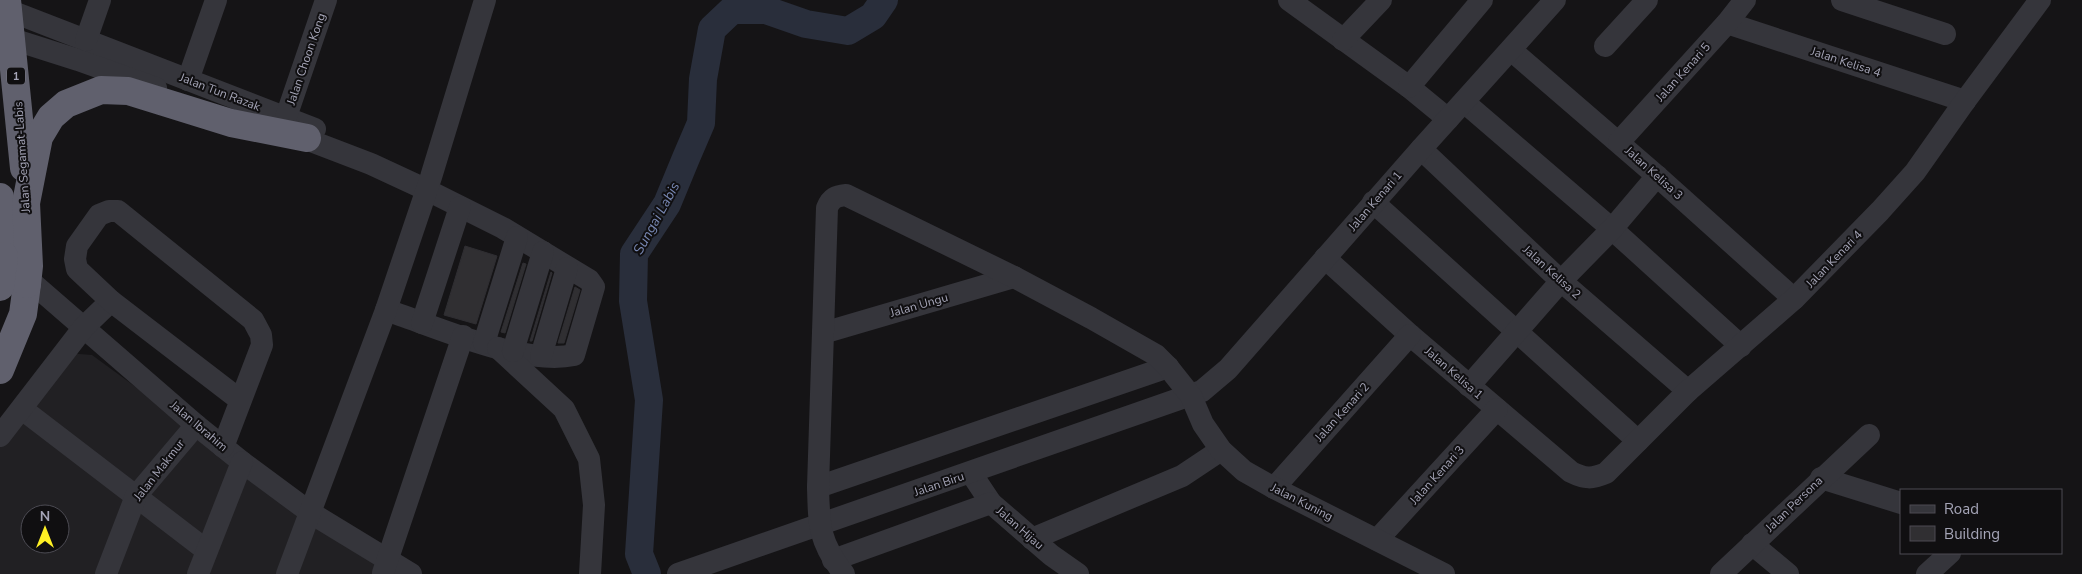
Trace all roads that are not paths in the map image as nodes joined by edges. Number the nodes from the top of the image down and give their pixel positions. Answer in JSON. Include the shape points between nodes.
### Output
{"nodes":[{"id":1,"x":100,"y":0,"type":"edge"},
{"id":2,"x":216,"y":0,"type":"edge"},
{"id":3,"x":326,"y":0,"type":"edge"},
{"id":4,"x":486,"y":0,"type":"edge"},
{"id":5,"x":1291,"y":0,"type":"edge"},
{"id":6,"x":1381,"y":0,"type":"edge"},
{"id":7,"x":1482,"y":0,"type":"edge"},
{"id":8,"x":1555,"y":0,"type":"edge"},
{"id":9,"x":1646,"y":0,"type":"edge"},
{"id":10,"x":1744,"y":0,"type":"edge"},
{"id":11,"x":1842,"y":0,"type":"edge"},
{"id":12,"x":2035,"y":1,"type":"edge"},
{"id":13,"x":6,"y":20,"type":"edge"},
{"id":14,"x":1727,"y":22,"type":"junction"},
{"id":15,"x":1945,"y":34,"type":"dead end"},
{"id":16,"x":86,"y":40,"type":"junction"},
{"id":17,"x":1343,"y":40,"type":"junction"},
{"id":18,"x":1604,"y":46,"type":"dead end"},
{"id":19,"x":1511,"y":50,"type":"junction"},
{"id":20,"x":188,"y":80,"type":"junction"},
{"id":21,"x":1409,"y":87,"type":"junction"},
{"id":22,"x":1965,"y":101,"type":"junction"},
{"id":23,"x":1464,"y":102,"type":"junction"},
{"id":24,"x":286,"y":118,"type":"junction"},
{"id":25,"x":1448,"y":119,"type":"junction"},
{"id":26,"x":307,"y":138,"type":"junction"},
{"id":27,"x":1619,"y":142,"type":"junction"},
{"id":28,"x":1421,"y":149,"type":"junction"},
{"id":29,"x":1657,"y":176,"type":"junction"},
{"id":30,"x":429,"y":183,"type":"junction"},
{"id":31,"x":7,"y":198,"type":"edge"},
{"id":32,"x":1373,"y":202,"type":"junction"},
{"id":33,"x":460,"y":206,"type":"junction"},
{"id":34,"x":1612,"y":229,"type":"junction"},
{"id":35,"x":530,"y":245,"type":"junction"},
{"id":36,"x":1325,"y":258,"type":"junction"},
{"id":37,"x":0,"y":261,"type":"edge"},
{"id":38,"x":567,"y":268,"type":"junction"},
{"id":39,"x":1014,"y":277,"type":"junction"},
{"id":40,"x":1561,"y":281,"type":"junction"},
{"id":41,"x":0,"y":287,"type":"edge"},
{"id":42,"x":1794,"y":299,"type":"junction"},
{"id":43,"x":111,"y":302,"type":"junction"},
{"id":44,"x":386,"y":310,"type":"junction"},
{"id":45,"x":422,"y":323,"type":"junction"},
{"id":46,"x":79,"y":333,"type":"junction"},
{"id":47,"x":824,"y":333,"type":"junction"},
{"id":48,"x":1516,"y":333,"type":"junction"},
{"id":49,"x":1410,"y":335,"type":"junction"},
{"id":50,"x":463,"y":336,"type":"junction"},
{"id":51,"x":1741,"y":346,"type":"junction"},
{"id":52,"x":498,"y":348,"type":"junction"},
{"id":53,"x":541,"y":356,"type":"junction"},
{"id":54,"x":1168,"y":367,"type":"junction"},
{"id":55,"x":0,"y":370,"type":"edge"},
{"id":56,"x":1469,"y":386,"type":"junction"},
{"id":57,"x":1688,"y":390,"type":"junction"},
{"id":58,"x":1191,"y":396,"type":"junction"},
{"id":59,"x":240,"y":400,"type":"junction"},
{"id":60,"x":22,"y":409,"type":"junction"},
{"id":61,"x":1497,"y":409,"type":"junction"},
{"id":62,"x":194,"y":426,"type":"junction"},
{"id":63,"x":1869,"y":435,"type":"dead end"},
{"id":64,"x":0,"y":436,"type":"edge"},
{"id":65,"x":1638,"y":441,"type":"junction"},
{"id":66,"x":223,"y":447,"type":"junction"},
{"id":67,"x":1220,"y":450,"type":"junction"},
{"id":68,"x":242,"y":462,"type":"junction"},
{"id":69,"x":971,"y":473,"type":"junction"},
{"id":70,"x":1821,"y":478,"type":"junction"},
{"id":71,"x":1589,"y":479,"type":"joint"},
{"id":72,"x":818,"y":487,"type":"junction"},
{"id":73,"x":1274,"y":488,"type":"junction"},
{"id":74,"x":136,"y":496,"type":"junction"},
{"id":75,"x":990,"y":502,"type":"junction"},
{"id":76,"x":1900,"y":503,"type":"edge"},
{"id":77,"x":311,"y":513,"type":"junction"},
{"id":78,"x":819,"y":524,"type":"junction"},
{"id":79,"x":1032,"y":539,"type":"junction"},
{"id":80,"x":1377,"y":540,"type":"junction"},
{"id":81,"x":1752,"y":544,"type":"junction"},
{"id":82,"x":206,"y":550,"type":"junction"},
{"id":83,"x":1949,"y":554,"type":"edge"},
{"id":84,"x":385,"y":567,"type":"edge"},
{"id":85,"x":839,"y":567,"type":"edge"},
{"id":86,"x":682,"y":573,"type":"edge"},
{"id":87,"x":106,"y":574,"type":"edge"},
{"id":88,"x":198,"y":574,"type":"edge"},
{"id":89,"x":287,"y":574,"type":"edge"},
{"id":90,"x":411,"y":574,"type":"edge"},
{"id":91,"x":590,"y":574,"type":"edge"},
{"id":92,"x":1078,"y":574,"type":"edge"},
{"id":93,"x":1444,"y":574,"type":"edge"},
{"id":94,"x":1721,"y":574,"type":"edge"},
{"id":95,"x":1788,"y":574,"type":"edge"},
{"id":96,"x":1927,"y":574,"type":"edge"}],
"edges":[{"from":1,"to":16,"type":"street"},
{"from":2,"to":20,"type":"street"},
{"from":3,"to":24,"type":"street","name":"Jalan Choon Kong"},
{"from":4,"to":30,"type":"street"},
{"from":5,"to":17,"type":"street"},
{"from":6,"to":17,"type":"street"},
{"from":7,"to":21,"type":"street"},
{"from":8,"to":19,"type":"street","name":"Jalan Kenari 1"},
{"from":9,"to":18,"type":"street"},
{"from":10,"to":14,"type":"street","name":"Jalan Kenari 5"},
{"from":11,"to":15,"type":"street"},
{"from":12,"to":22,"type":"street","name":"Jalan Kenari 4"},
{"from":13,"to":16,"type":"street","name":"Jalan Tun Razak"},
{"from":13,"to":26,"type":"street","name":"Jalan Tun Razak","via":[[78,60]]},
{"from":13,"to":31,"type":"highway","name":"Jalan Segamat-Labis","number":"1","via":[[23,141]]},
{"from":14,"to":22,"type":"street","name":"Jalan Kelisa 4"},
{"from":14,"to":27,"type":"street","name":"Jalan Kenari 5"},
{"from":16,"to":20,"type":"street","name":"Jalan Tun Razak"},
{"from":17,"to":21,"type":"street"},
{"from":19,"to":23,"type":"street","name":"Jalan Kenari 1"},
{"from":19,"to":27,"type":"street","name":"Jalan Kelisa 3"},
{"from":20,"to":24,"type":"street","name":"Jalan Tun Razak"},
{"from":21,"to":25,"type":"street"},
{"from":22,"to":42,"type":"street","name":"Jalan Kenari 4","via":[[1915,172]]},
{"from":23,"to":25,"type":"street","name":"Jalan Kenari 1"},
{"from":23,"to":34,"type":"street"},
{"from":24,"to":30,"type":"street","name":"Jalan Tun Razak","via":[[370,150]]},
{"from":25,"to":28,"type":"street","name":"Jalan Kenari 1"},
{"from":26,"to":30,"type":"street","name":"Jalan Tun Razak"},
{"from":26,"to":31,"type":"highway","via":[[231,123],[128,91],[101,90],[66,104],[51,117]]},
{"from":27,"to":29,"type":"street","name":"Jalan Kelisa 3"},
{"from":28,"to":32,"type":"street","name":"Jalan Kenari 1"},
{"from":28,"to":40,"type":"street","name":"Jalan Kelisa 2"},
{"from":29,"to":34,"type":"street"},
{"from":29,"to":42,"type":"street","name":"Jalan Kelisa 3"},
{"from":30,"to":33,"type":"street"},
{"from":30,"to":44,"type":"street"},
{"from":31,"to":41,"type":"highway","name":"Jalan Segamat-Labis","number":"1","bridge":true},
{"from":31,"to":55,"type":"highway","name":"Jalan Segamat-Labis","number":"1","bridge":true,"via":[[29,266],[23,314]]},
{"from":32,"to":36,"type":"street","name":"Jalan Kenari 1"},
{"from":32,"to":48,"type":"street"},
{"from":33,"to":35,"type":"street"},
{"from":33,"to":45,"type":"street"},
{"from":34,"to":40,"type":"street"},
{"from":34,"to":51,"type":"street"},
{"from":35,"to":38,"type":"street"},
{"from":35,"to":52,"type":"street"},
{"from":36,"to":49,"type":"street","name":"Jalan Kelisa 1"},
{"from":36,"to":58,"type":"street","name":"Jalan Kenari 1","via":[[1228,369]]},
{"from":37,"to":46,"type":"street","name":"Jalan Ibrahim","via":[[30,280]]},
{"from":38,"to":53,"type":"street"},
{"from":38,"to":53,"type":"street","via":[[589,280],[594,287],[574,354],[561,358]]},
{"from":39,"to":47,"type":"street","name":"Jalan Ungu"},
{"from":39,"to":47,"type":"street","name":"Jalan Kuning","via":[[855,197],[846,194],[836,196],[827,208]]},
{"from":39,"to":54,"type":"street","name":"Jalan Kuning","via":[[1156,355]]},
{"from":40,"to":48,"type":"street"},
{"from":40,"to":57,"type":"street","name":"Jalan Kelisa 2"},
{"from":42,"to":51,"type":"street","name":"Jalan Kenari 4"},
{"from":43,"to":46,"type":"street"},
{"from":43,"to":59,"type":"street"},
{"from":43,"to":59,"type":"street","via":[[77,268],[75,259],[77,246],[99,215],[118,211],[253,320],[262,345]]},
{"from":44,"to":45,"type":"street"},
{"from":44,"to":77,"type":"street"},
{"from":45,"to":50,"type":"street"},
{"from":46,"to":60,"type":"street"},
{"from":46,"to":62,"type":"street","name":"Jalan Ibrahim"},
{"from":47,"to":72,"type":"street"},
{"from":48,"to":56,"type":"street"},
{"from":48,"to":65,"type":"street"},
{"from":49,"to":56,"type":"street","name":"Jalan Kelisa 1"},
{"from":49,"to":73,"type":"street","name":"Jalan Kenari 2"},
{"from":50,"to":52,"type":"street"},
{"from":50,"to":84,"type":"street"},
{"from":51,"to":57,"type":"street","name":"Jalan Kenari 4"},
{"from":52,"to":53,"type":"street"},
{"from":52,"to":91,"type":"street","via":[[564,409],[589,459],[594,505]]},
{"from":54,"to":58,"type":"street","name":"Jalan Kuning"},
{"from":54,"to":72,"type":"street"},
{"from":56,"to":61,"type":"street","name":"Jalan Kelisa 1"},
{"from":57,"to":65,"type":"street","name":"Jalan Kenari 4"},
{"from":58,"to":67,"type":"street","name":"Jalan Kuning","via":[[1203,424]]},
{"from":58,"to":69,"type":"street","name":"Jalan Biru"},
{"from":59,"to":66,"type":"street"},
{"from":60,"to":64,"type":"street"},
{"from":60,"to":74,"type":"street"},
{"from":61,"to":71,"type":"street","name":"Jalan Kelisa 1","via":[[1571,472]]},
{"from":61,"to":80,"type":"street","name":"Jalan Kenari 3"},
{"from":62,"to":66,"type":"street","name":"Jalan Ibrahim"},
{"from":62,"to":74,"type":"street","name":"Jalan Makmur"},
{"from":63,"to":70,"type":"street","name":"Jalan Persona"},
{"from":65,"to":71,"type":"street","name":"Jalan Kenari 4","via":[[1606,473]]},
{"from":66,"to":68,"type":"street","name":"Jalan Ibrahim"},
{"from":67,"to":73,"type":"street","name":"Jalan Kuning","via":[[1244,471]]},
{"from":67,"to":79,"type":"street","via":[[1182,476]]},
{"from":68,"to":77,"type":"street","name":"Jalan Ibrahim"},
{"from":68,"to":82,"type":"street"},
{"from":69,"to":75,"type":"street","name":"Jalan Hijau"},
{"from":69,"to":78,"type":"street","name":"Jalan Biru"},
{"from":70,"to":76,"type":"street"},
{"from":70,"to":81,"type":"street","name":"Jalan Persona"},
{"from":72,"to":78,"type":"street"},
{"from":73,"to":80,"type":"street","name":"Jalan Kuning"},
{"from":74,"to":82,"type":"street"},
{"from":74,"to":87,"type":"street","name":"Jalan Makmur"},
{"from":75,"to":79,"type":"street","name":"Jalan Hijau"},
{"from":75,"to":85,"type":"street"},
{"from":77,"to":84,"type":"street","name":"Jalan Ibrahim"},
{"from":77,"to":89,"type":"street"},
{"from":78,"to":85,"type":"street","via":[[823,541]]},
{"from":78,"to":86,"type":"street","name":"Jalan Biru"},
{"from":79,"to":92,"type":"street","name":"Jalan Hijau"},
{"from":80,"to":93,"type":"street","name":"Jalan Kuning"},
{"from":81,"to":94,"type":"street","name":"Jalan Persona"},
{"from":81,"to":95,"type":"street"},
{"from":82,"to":88,"type":"street"},
{"from":83,"to":96,"type":"street"},
{"from":84,"to":90,"type":"street","name":"Jalan Ibrahim"}]}
